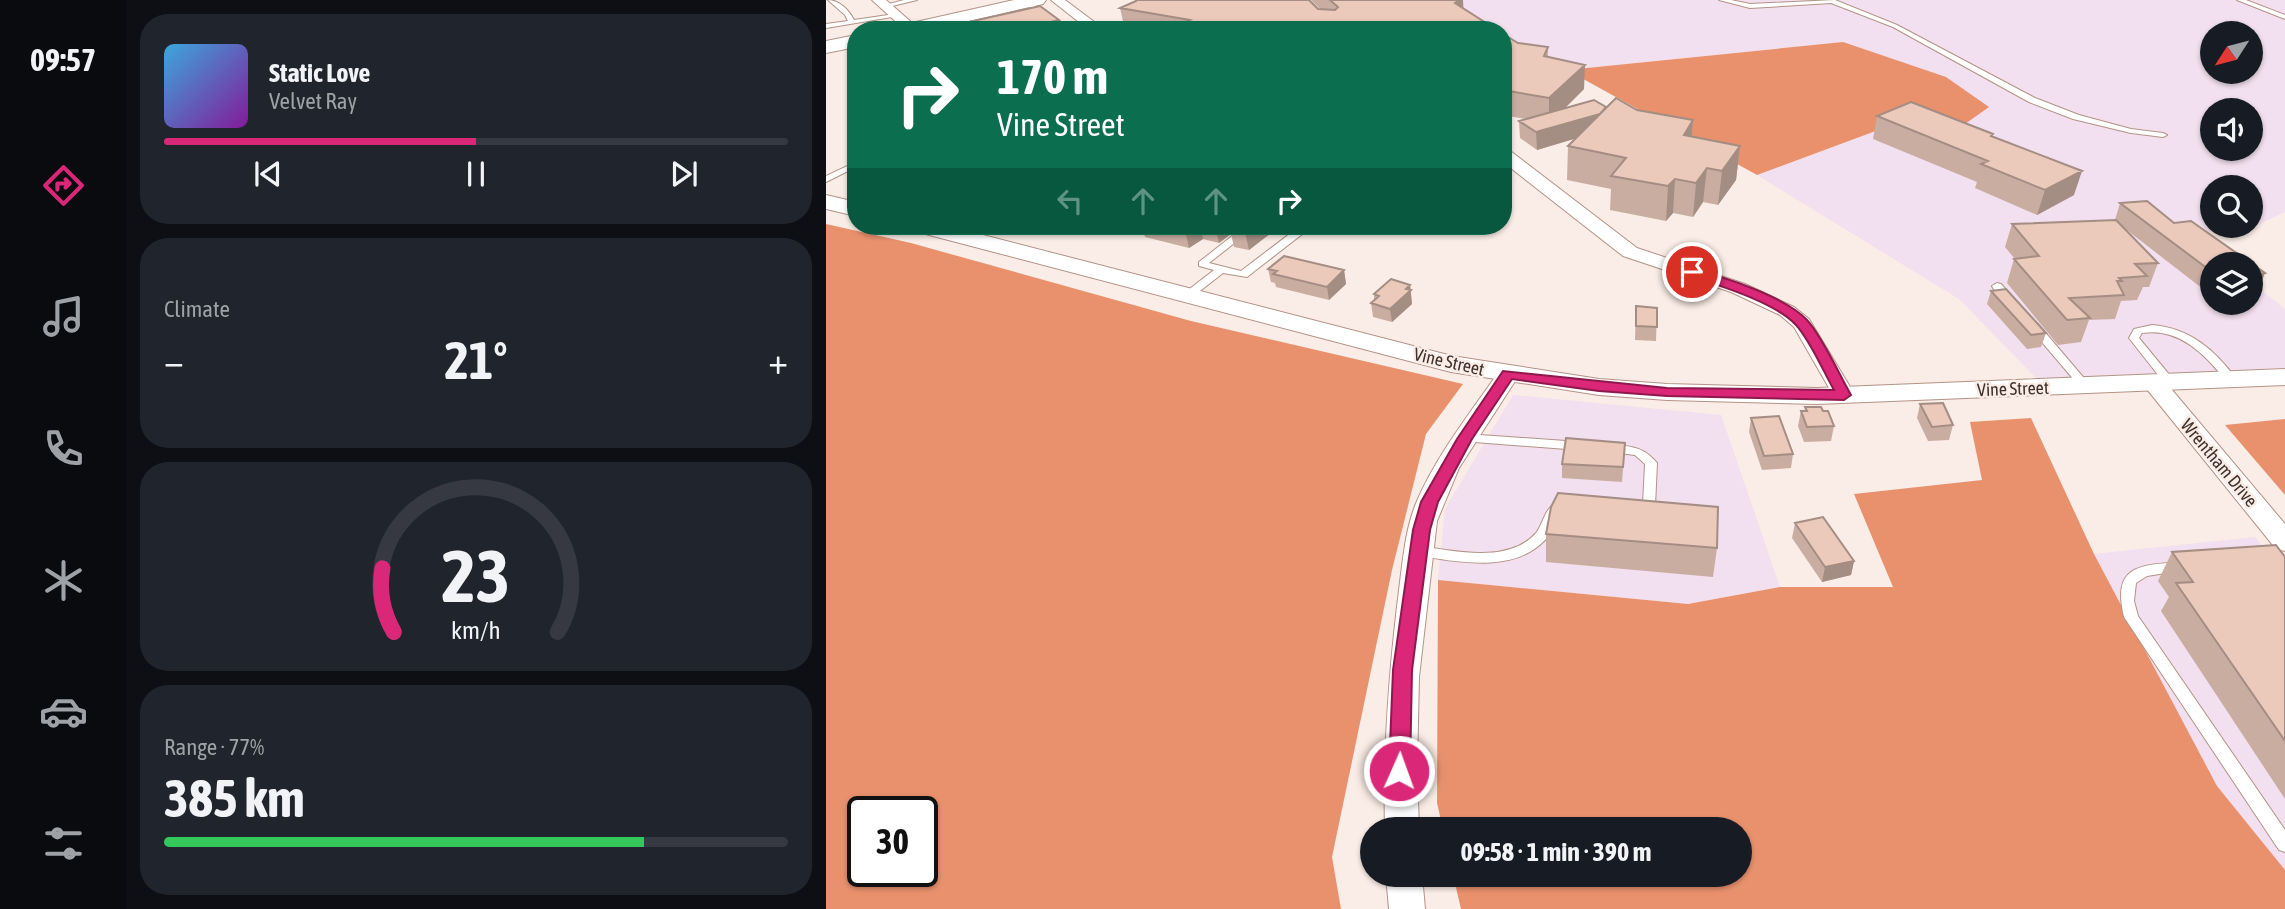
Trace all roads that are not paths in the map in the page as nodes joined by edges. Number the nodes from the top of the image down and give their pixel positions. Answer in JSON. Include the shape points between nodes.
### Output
{"nodes":[{"id":1,"x":831,"y":0,"type":"edge"},
{"id":2,"x":914,"y":0,"type":"edge"},
{"id":3,"x":1057,"y":0,"type":"edge"},
{"id":4,"x":1722,"y":0,"type":"edge"},
{"id":5,"x":1831,"y":0,"type":"edge"},
{"id":6,"x":1841,"y":0,"type":"edge"},
{"id":7,"x":2240,"y":0,"type":"edge"},
{"id":8,"x":881,"y":3,"type":"edge"},
{"id":9,"x":1034,"y":9,"type":"edge"},
{"id":10,"x":2285,"y":17,"type":"edge"},
{"id":11,"x":850,"y":21,"type":"edge"},
{"id":12,"x":900,"y":21,"type":"edge"},
{"id":13,"x":943,"y":21,"type":"edge"},
{"id":14,"x":1052,"y":21,"type":"edge"},
{"id":15,"x":1086,"y":21,"type":"edge"},
{"id":16,"x":826,"y":26,"type":"edge"},
{"id":17,"x":847,"y":30,"type":"edge"},
{"id":18,"x":847,"y":35,"type":"edge"},
{"id":19,"x":826,"y":47,"type":"edge"},
{"id":20,"x":2163,"y":135,"type":"dead end"},
{"id":21,"x":1512,"y":160,"type":"edge"},
{"id":22,"x":847,"y":168,"type":"edge"},
{"id":23,"x":826,"y":179,"type":"edge"},
{"id":24,"x":826,"y":202,"type":"edge"},
{"id":25,"x":847,"y":207,"type":"edge"},
{"id":26,"x":956,"y":235,"type":"edge"},
{"id":27,"x":1239,"y":235,"type":"edge"},
{"id":28,"x":1296,"y":235,"type":"edge"},
{"id":29,"x":1222,"y":269,"type":"junction"},
{"id":30,"x":1997,"y":286,"type":"dead end"},
{"id":31,"x":1187,"y":296,"type":"junction"},
{"id":32,"x":2015,"y":306,"type":"edge"},
{"id":33,"x":2025,"y":316,"type":"edge"},
{"id":34,"x":1508,"y":374,"type":"junction"},
{"id":35,"x":2285,"y":377,"type":"edge"},
{"id":36,"x":2231,"y":380,"type":"junction"},
{"id":37,"x":2162,"y":383,"type":"junction"},
{"id":38,"x":2085,"y":386,"type":"junction"},
{"id":39,"x":1844,"y":395,"type":"junction"},
{"id":40,"x":1465,"y":439,"type":"junction"},
{"id":41,"x":1577,"y":506,"type":"edge"},
{"id":42,"x":1627,"y":511,"type":"edge"},
{"id":43,"x":2285,"y":542,"type":"edge"},
{"id":44,"x":1419,"y":551,"type":"junction"},
{"id":45,"x":2189,"y":566,"type":"edge"},
{"id":46,"x":1401,"y":817,"type":"edge"},
{"id":47,"x":2285,"y":844,"type":"edge"},
{"id":48,"x":1405,"y":887,"type":"edge"},
{"id":49,"x":1407,"y":909,"type":"edge"}],
"edges":[{"from":1,"to":11,"type":"lane"},
{"from":2,"to":8,"type":"lane"},
{"from":3,"to":15,"type":"street"},
{"from":4,"to":5,"type":"lane","via":[[1749,6]]},
{"from":5,"to":6,"type":"lane"},
{"from":5,"to":20,"type":"lane","via":[[1895,26],[2032,100],[2103,124]]},
{"from":7,"to":10,"type":"lane"},
{"from":8,"to":12,"type":"street"},
{"from":9,"to":13,"type":"main road"},
{"from":9,"to":14,"type":"lane"},
{"from":16,"to":17,"type":"lane"},
{"from":18,"to":19,"type":"main road"},
{"from":21,"to":39,"type":"street","via":[[1630,252],[1738,288],[1787,311],[1802,323]]},
{"from":22,"to":23,"type":"lane"},
{"from":24,"to":25,"type":"street"},
{"from":26,"to":31,"type":"street","name":"Vine Street"},
{"from":27,"to":29,"type":"lane","via":[[1202,264]]},
{"from":28,"to":29,"type":"lane","via":[[1243,275]]},
{"from":29,"to":31,"type":"lane"},
{"from":30,"to":32,"type":"lane"},
{"from":31,"to":34,"type":"street","name":"Vine Street"},
{"from":33,"to":38,"type":"lane"},
{"from":34,"to":39,"type":"street","name":"Vine Street","via":[[1667,392]]},
{"from":34,"to":40,"type":"street"},
{"from":35,"to":36,"type":"street","name":"Vine Street"},
{"from":36,"to":37,"type":"street","name":"Vine Street"},
{"from":36,"to":37,"type":"lane","via":[[2193,342],[2175,332],[2157,328],[2138,331],[2134,338]]},
{"from":37,"to":38,"type":"street","name":"Vine Street"},
{"from":37,"to":43,"type":"street","name":"Wrentham Drive"},
{"from":38,"to":39,"type":"street","name":"Vine Street"},
{"from":40,"to":42,"type":"lane","via":[[1639,452],[1651,463],[1649,506],[1640,512]]},
{"from":40,"to":44,"type":"street","via":[[1430,502]]},
{"from":41,"to":44,"type":"lane","via":[[1554,508],[1540,536],[1520,550],[1488,559]]},
{"from":44,"to":46,"type":"street","via":[[1403,670]]},
{"from":45,"to":47,"type":"lane","via":[[2148,569],[2133,575],[2126,588],[2131,617]]},
{"from":48,"to":49,"type":"street"}]}
